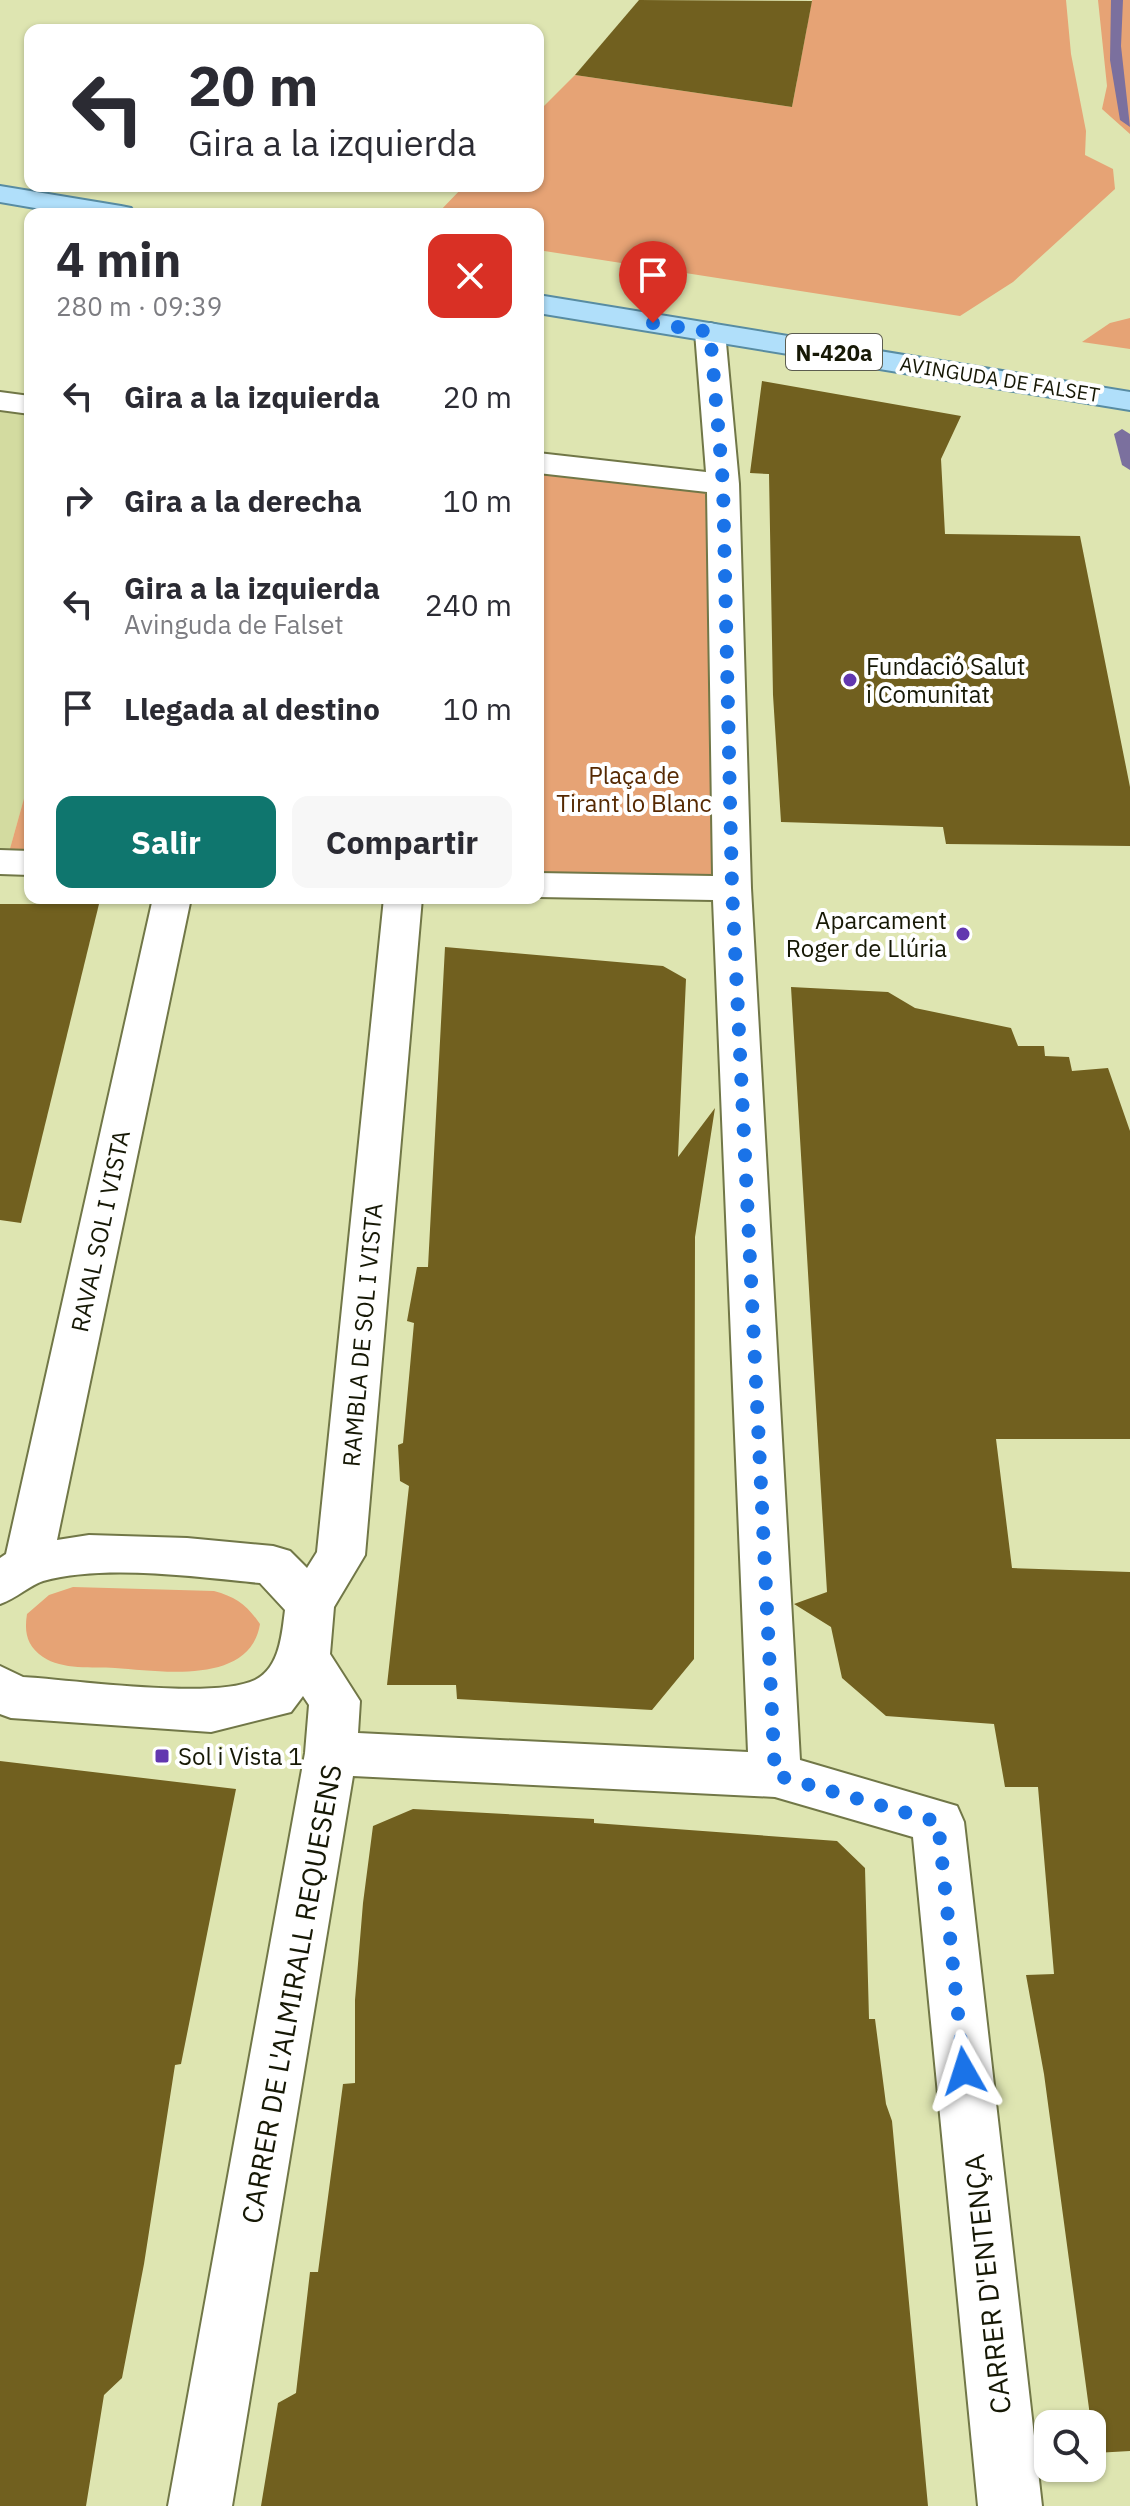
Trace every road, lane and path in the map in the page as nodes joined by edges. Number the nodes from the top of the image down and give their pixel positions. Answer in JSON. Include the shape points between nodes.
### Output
{"nodes":[{"id":1,"x":0,"y":194,"type":"edge"},
{"id":2,"x":85,"y":208,"type":"edge"},
{"id":3,"x":0,"y":215,"type":"edge"},
{"id":4,"x":24,"y":219,"type":"edge"},
{"id":5,"x":544,"y":283,"type":"edge"},
{"id":6,"x":544,"y":305,"type":"edge"},
{"id":7,"x":710,"y":332,"type":"junction"},
{"id":8,"x":1130,"y":379,"type":"edge"},
{"id":9,"x":0,"y":401,"type":"edge"},
{"id":10,"x":1130,"y":401,"type":"edge"},
{"id":11,"x":24,"y":404,"type":"edge"},
{"id":12,"x":544,"y":464,"type":"edge"},
{"id":13,"x":723,"y":484,"type":"junction"},
{"id":14,"x":0,"y":862,"type":"edge"},
{"id":15,"x":24,"y":863,"type":"edge"},
{"id":16,"x":544,"y":885,"type":"edge"},
{"id":17,"x":732,"y":888,"type":"junction"},
{"id":18,"x":171,"y":904,"type":"edge"},
{"id":19,"x":402,"y":904,"type":"edge"},
{"id":20,"x":14,"y":1574,"type":"edge"},
{"id":21,"x":310,"y":1604,"type":"junction"},
{"id":22,"x":304,"y":1658,"type":"junction"},
{"id":23,"x":0,"y":1687,"type":"edge"},
{"id":24,"x":331,"y":1753,"type":"junction"},
{"id":25,"x":775,"y":1775,"type":"junction"},
{"id":26,"x":938,"y":1822,"type":"joint"},
{"id":27,"x":200,"y":2506,"type":"edge"},
{"id":28,"x":1010,"y":2506,"type":"edge"}],
"edges":[{"from":1,"to":2,"type":"main road"},
{"from":3,"to":4,"type":"main road"},
{"from":5,"to":8,"type":"main road","name":"AVINGUDA DE FALSET","number":"N-420a"},
{"from":6,"to":7,"type":"main road","name":"AVINGUDA DE FALSET","number":"N-420a"},
{"from":7,"to":10,"type":"main road","name":"AVINGUDA DE FALSET","number":"N-420a"},
{"from":7,"to":13,"type":"street"},
{"from":9,"to":11,"type":"street"},
{"from":12,"to":13,"type":"street"},
{"from":13,"to":17,"type":"street"},
{"from":14,"to":15,"type":"street"},
{"from":16,"to":17,"type":"street"},
{"from":17,"to":25,"type":"street"},
{"from":18,"to":20,"type":"street","name":"RAVAL SOL I VISTA"},
{"from":19,"to":21,"type":"street","name":"RAMBLA DE SOL I VISTA","via":[[341,1555]]},
{"from":20,"to":21,"type":"street","via":[[89,1554],[273,1565]]},
{"from":21,"to":22,"type":"street","name":"RAMBLA DE SOL I VISTA"},
{"from":22,"to":23,"type":"street","via":[[273,1697],[211,1711],[11,1697]]},
{"from":22,"to":24,"type":"street","via":[[335,1701]]},
{"from":24,"to":25,"type":"street","name":"CARRER DE L'ALMIRALL REQUESENS"},
{"from":24,"to":27,"type":"street","name":"CARRER DE L'ALMIRALL REQUESENS"},
{"from":25,"to":26,"type":"street","name":"CARRER DE L'ALMIRALL REQUESENS"},
{"from":26,"to":28,"type":"street","name":"CARRER D'ENTENÇA"}]}
